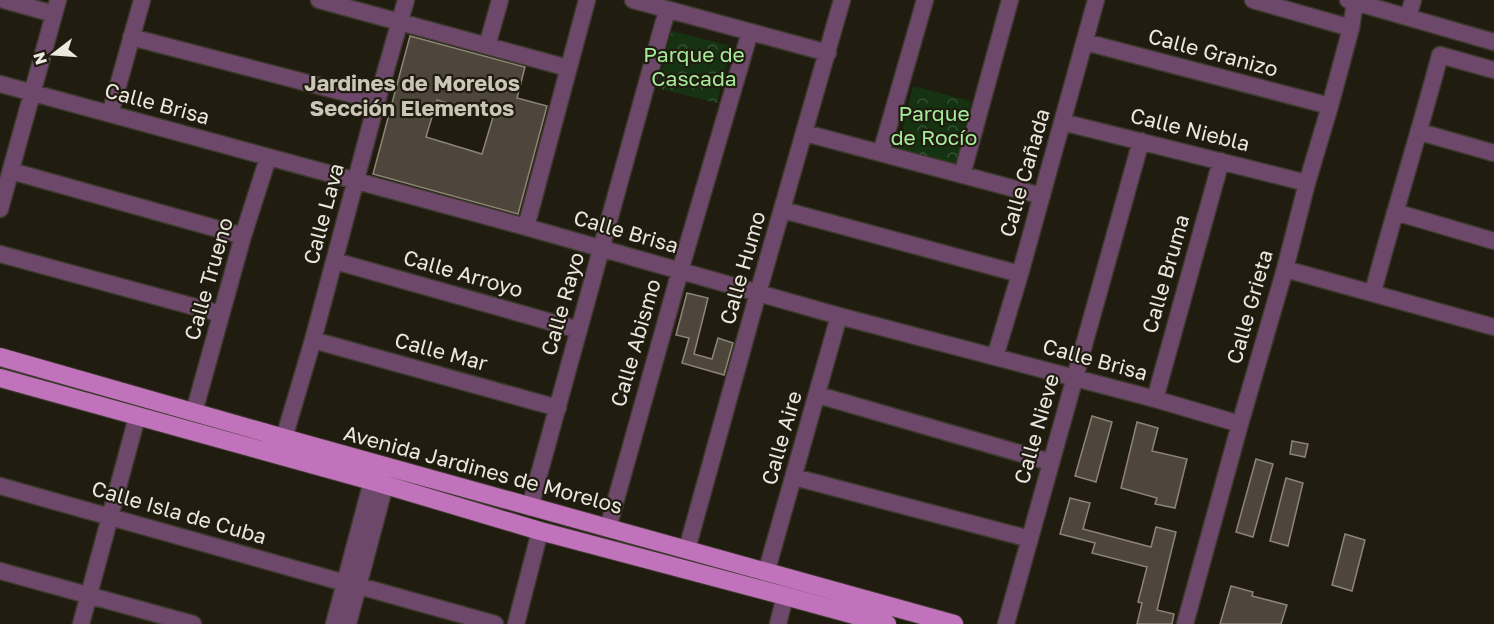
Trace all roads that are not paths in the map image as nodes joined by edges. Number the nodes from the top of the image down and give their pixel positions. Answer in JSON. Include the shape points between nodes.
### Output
{"nodes":[{"id":1,"x":4,"y":0,"type":"edge"},
{"id":2,"x":142,"y":0,"type":"edge"},
{"id":3,"x":319,"y":0,"type":"edge"},
{"id":4,"x":406,"y":0,"type":"edge"},
{"id":5,"x":500,"y":0,"type":"edge"},
{"id":6,"x":587,"y":0,"type":"edge"},
{"id":7,"x":633,"y":0,"type":"edge"},
{"id":8,"x":843,"y":0,"type":"edge"},
{"id":9,"x":925,"y":0,"type":"edge"},
{"id":10,"x":1010,"y":0,"type":"edge"},
{"id":11,"x":1096,"y":0,"type":"edge"},
{"id":12,"x":1253,"y":0,"type":"edge"},
{"id":13,"x":1413,"y":0,"type":"edge"},
{"id":14,"x":1352,"y":1,"type":"edge"},
{"id":15,"x":56,"y":7,"type":"edge"},
{"id":16,"x":668,"y":10,"type":"junction"},
{"id":17,"x":1408,"y":17,"type":"junction"},
{"id":18,"x":400,"y":22,"type":"junction"},
{"id":19,"x":1351,"y":28,"type":"junction"},
{"id":20,"x":750,"y":32,"type":"junction"},
{"id":21,"x":131,"y":37,"type":"junction"},
{"id":22,"x":1085,"y":42,"type":"junction"},
{"id":23,"x":1494,"y":42,"type":"edge"},
{"id":24,"x":487,"y":46,"type":"junction"},
{"id":25,"x":828,"y":53,"type":"junction"},
{"id":26,"x":568,"y":68,"type":"junction"},
{"id":27,"x":1494,"y":70,"type":"edge"},
{"id":28,"x":0,"y":84,"type":"edge"},
{"id":29,"x":33,"y":94,"type":"junction"},
{"id":30,"x":377,"y":101,"type":"junction"},
{"id":31,"x":1330,"y":106,"type":"junction"},
{"id":32,"x":110,"y":114,"type":"junction"},
{"id":33,"x":1062,"y":122,"type":"junction"},
{"id":34,"x":1420,"y":132,"type":"junction"},
{"id":35,"x":805,"y":133,"type":"junction"},
{"id":36,"x":1141,"y":141,"type":"junction"},
{"id":37,"x":881,"y":153,"type":"junction"},
{"id":38,"x":1494,"y":153,"type":"edge"},
{"id":39,"x":268,"y":158,"type":"junction"},
{"id":40,"x":1221,"y":161,"type":"junction"},
{"id":41,"x":10,"y":171,"type":"junction"},
{"id":42,"x":963,"y":175,"type":"junction"},
{"id":43,"x":356,"y":181,"type":"junction"},
{"id":44,"x":1307,"y":183,"type":"junction"},
{"id":45,"x":1042,"y":196,"type":"junction"},
{"id":46,"x":0,"y":209,"type":"edge"},
{"id":47,"x":783,"y":210,"type":"junction"},
{"id":48,"x":1395,"y":212,"type":"junction"},
{"id":49,"x":526,"y":227,"type":"junction"},
{"id":50,"x":243,"y":236,"type":"junction"},
{"id":51,"x":1494,"y":241,"type":"edge"},
{"id":52,"x":602,"y":249,"type":"junction"},
{"id":53,"x":0,"y":254,"type":"edge"},
{"id":54,"x":335,"y":261,"type":"junction"},
{"id":55,"x":1285,"y":269,"type":"junction"},
{"id":56,"x":680,"y":271,"type":"junction"},
{"id":57,"x":1020,"y":274,"type":"junction"},
{"id":58,"x":1373,"y":292,"type":"junction"},
{"id":59,"x":758,"y":293,"type":"junction"},
{"id":60,"x":221,"y":314,"type":"junction"},
{"id":61,"x":839,"y":316,"type":"junction"},
{"id":62,"x":1494,"y":327,"type":"edge"},
{"id":63,"x":579,"y":330,"type":"junction"},
{"id":64,"x":313,"y":340,"type":"junction"},
{"id":65,"x":0,"y":357,"type":"edge"},
{"id":66,"x":995,"y":357,"type":"junction"},
{"id":67,"x":0,"y":378,"type":"edge"},
{"id":68,"x":1075,"y":378,"type":"junction"},
{"id":69,"x":117,"y":390,"type":"junction"},
{"id":70,"x":818,"y":395,"type":"junction"},
{"id":71,"x":1155,"y":399,"type":"junction"},
{"id":72,"x":558,"y":408,"type":"junction"},
{"id":73,"x":112,"y":410,"type":"junction"},
{"id":74,"x":194,"y":412,"type":"junction"},
{"id":75,"x":137,"y":417,"type":"junction"},
{"id":76,"x":1240,"y":424,"type":"junction"},
{"id":77,"x":284,"y":438,"type":"junction"},
{"id":78,"x":1050,"y":462,"type":"junction"},
{"id":79,"x":794,"y":477,"type":"junction"},
{"id":80,"x":378,"y":483,"type":"junction"},
{"id":81,"x":0,"y":486,"type":"edge"},
{"id":82,"x":530,"y":507,"type":"junction"},
{"id":83,"x":110,"y":517,"type":"junction"},
{"id":84,"x":575,"y":519,"type":"junction"},
{"id":85,"x":608,"y":528,"type":"junction"},
{"id":86,"x":540,"y":531,"type":"junction"},
{"id":87,"x":570,"y":539,"type":"junction"},
{"id":88,"x":1030,"y":539,"type":"junction"},
{"id":89,"x":687,"y":549,"type":"junction"},
{"id":90,"x":726,"y":561,"type":"junction"},
{"id":91,"x":0,"y":571,"type":"edge"},
{"id":92,"x":766,"y":573,"type":"junction"},
{"id":93,"x":720,"y":578,"type":"junction"},
{"id":94,"x":352,"y":585,"type":"junction"},
{"id":95,"x":89,"y":595,"type":"junction"},
{"id":96,"x":785,"y":596,"type":"junction"},
{"id":97,"x":437,"y":607,"type":"junction"},
{"id":98,"x":340,"y":623,"type":"edge"},
{"id":99,"x":81,"y":624,"type":"edge"},
{"id":100,"x":193,"y":624,"type":"edge"},
{"id":101,"x":432,"y":624,"type":"edge"},
{"id":102,"x":495,"y":624,"type":"edge"},
{"id":103,"x":516,"y":624,"type":"edge"},
{"id":104,"x":778,"y":624,"type":"edge"},
{"id":105,"x":887,"y":624,"type":"edge"},
{"id":106,"x":954,"y":624,"type":"edge"},
{"id":107,"x":1006,"y":624,"type":"edge"},
{"id":108,"x":1185,"y":624,"type":"edge"}],
"edges":[{"from":1,"to":15,"type":"street"},
{"from":2,"to":21,"type":"street"},
{"from":3,"to":18,"type":"street"},
{"from":4,"to":18,"type":"street","name":"Calle Lava"},
{"from":5,"to":24,"type":"street"},
{"from":6,"to":26,"type":"street"},
{"from":7,"to":16,"type":"street"},
{"from":8,"to":25,"type":"street","name":"Calle Humo"},
{"from":9,"to":37,"type":"street"},
{"from":10,"to":42,"type":"street"},
{"from":11,"to":22,"type":"street","name":"Calle Cañada"},
{"from":12,"to":19,"type":"street"},
{"from":13,"to":17,"type":"street"},
{"from":14,"to":17,"type":"street"},
{"from":14,"to":19,"type":"street","name":"Calle Grieta"},
{"from":15,"to":29,"type":"street"},
{"from":16,"to":20,"type":"street"},
{"from":16,"to":52,"type":"street","name":"Calle Rayo"},
{"from":17,"to":23,"type":"street"},
{"from":18,"to":24,"type":"street"},
{"from":18,"to":30,"type":"street","name":"Calle Lava"},
{"from":19,"to":31,"type":"street","name":"Calle Grieta"},
{"from":20,"to":25,"type":"street"},
{"from":20,"to":56,"type":"street","name":"Calle Abismo"},
{"from":21,"to":30,"type":"street"},
{"from":21,"to":32,"type":"street"},
{"from":22,"to":31,"type":"street","name":"Calle Granizo"},
{"from":22,"to":33,"type":"street","name":"Calle Cañada"},
{"from":24,"to":26,"type":"street"},
{"from":25,"to":35,"type":"street","name":"Calle Humo"},
{"from":26,"to":49,"type":"street"},
{"from":27,"to":34,"type":"street","via":[[1440,54]]},
{"from":28,"to":29,"type":"street","name":"Calle Brisa"},
{"from":29,"to":32,"type":"street","name":"Calle Brisa"},
{"from":29,"to":41,"type":"street"},
{"from":30,"to":43,"type":"street","name":"Calle Lava"},
{"from":31,"to":44,"type":"street","name":"Calle Grieta"},
{"from":32,"to":39,"type":"street","name":"Calle Brisa"},
{"from":33,"to":36,"type":"street","name":"Calle Niebla"},
{"from":33,"to":45,"type":"street","name":"Calle Cañada"},
{"from":34,"to":38,"type":"street"},
{"from":34,"to":48,"type":"street"},
{"from":35,"to":37,"type":"street"},
{"from":35,"to":47,"type":"street","name":"Calle Humo"},
{"from":36,"to":40,"type":"street","name":"Calle Niebla"},
{"from":36,"to":68,"type":"street","name":"Calle Nieve"},
{"from":37,"to":42,"type":"street"},
{"from":39,"to":43,"type":"street","name":"Calle Brisa"},
{"from":39,"to":50,"type":"street","name":"Calle Trueno"},
{"from":40,"to":44,"type":"street","name":"Calle Niebla"},
{"from":40,"to":71,"type":"street","name":"Calle Bruma"},
{"from":41,"to":46,"type":"street"},
{"from":41,"to":50,"type":"street"},
{"from":42,"to":45,"type":"street"},
{"from":43,"to":49,"type":"street","name":"Calle Brisa"},
{"from":43,"to":54,"type":"street","name":"Calle Lava"},
{"from":44,"to":55,"type":"street","name":"Calle Grieta"},
{"from":45,"to":57,"type":"street","name":"Calle Cañada"},
{"from":47,"to":57,"type":"street"},
{"from":47,"to":59,"type":"street","name":"Calle Humo"},
{"from":48,"to":51,"type":"street"},
{"from":48,"to":58,"type":"street"},
{"from":49,"to":52,"type":"street","name":"Calle Brisa"},
{"from":50,"to":60,"type":"street","name":"Calle Trueno"},
{"from":52,"to":56,"type":"street","name":"Calle Brisa"},
{"from":52,"to":63,"type":"street","name":"Calle Rayo"},
{"from":53,"to":60,"type":"street"},
{"from":54,"to":63,"type":"street","name":"Calle Arroyo"},
{"from":54,"to":64,"type":"street","name":"Calle Lava"},
{"from":55,"to":58,"type":"street"},
{"from":55,"to":76,"type":"street","name":"Calle Grieta"},
{"from":56,"to":59,"type":"street","name":"Calle Brisa"},
{"from":56,"to":85,"type":"street","name":"Calle Abismo"},
{"from":57,"to":66,"type":"street","name":"Calle Cañada"},
{"from":58,"to":62,"type":"street"},
{"from":59,"to":61,"type":"street","name":"Calle Brisa"},
{"from":59,"to":89,"type":"street","name":"Calle Humo"},
{"from":60,"to":74,"type":"street","name":"Calle Trueno"},
{"from":61,"to":66,"type":"street","name":"Calle Brisa"},
{"from":61,"to":70,"type":"street","name":"Calle Aire"},
{"from":63,"to":72,"type":"street","name":"Calle Rayo"},
{"from":64,"to":72,"type":"street","name":"Calle Mar"},
{"from":64,"to":77,"type":"street","name":"Calle Lava"},
{"from":65,"to":69,"type":"main road","name":"Avenida Jardines de Morelos"},
{"from":66,"to":68,"type":"street","name":"Calle Brisa"},
{"from":67,"to":73,"type":"main road","name":"Avenida Jardines de Morelos"},
{"from":68,"to":71,"type":"street","name":"Calle Brisa"},
{"from":68,"to":78,"type":"street","name":"Calle Nieve"},
{"from":69,"to":73,"type":"main road"},
{"from":69,"to":74,"type":"main road","name":"Avenida Jardines de Morelos"},
{"from":70,"to":78,"type":"street"},
{"from":70,"to":79,"type":"street","name":"Calle Aire"},
{"from":71,"to":76,"type":"street","name":"Calle Brisa"},
{"from":72,"to":82,"type":"street","name":"Calle Rayo"},
{"from":73,"to":75,"type":"main road","name":"Avenida Jardines de Morelos"},
{"from":74,"to":77,"type":"main road","name":"Avenida Jardines de Morelos"},
{"from":75,"to":80,"type":"main road","name":"Avenida Jardines de Morelos"},
{"from":75,"to":83,"type":"street"},
{"from":76,"to":108,"type":"street","name":"Calle Grieta"},
{"from":77,"to":82,"type":"main road","name":"Avenida Jardines de Morelos"},
{"from":78,"to":88,"type":"street","name":"Calle Nieve"},
{"from":79,"to":88,"type":"street"},
{"from":79,"to":92,"type":"street","name":"Calle Aire"},
{"from":80,"to":86,"type":"main road","name":"Avenida Jardines de Morelos"},
{"from":80,"to":94,"type":"street"},
{"from":81,"to":83,"type":"street","name":"Calle Isla de Cuba"},
{"from":82,"to":84,"type":"main road","name":"Avenida Jardines de Morelos"},
{"from":83,"to":94,"type":"street","name":"Calle Isla de Cuba"},
{"from":83,"to":95,"type":"street"},
{"from":84,"to":85,"type":"main road","name":"Avenida Jardines de Morelos"},
{"from":84,"to":87,"type":"main road"},
{"from":85,"to":89,"type":"main road","name":"Avenida Jardines de Morelos"},
{"from":86,"to":87,"type":"main road","name":"Avenida Jardines de Morelos"},
{"from":86,"to":103,"type":"street"},
{"from":87,"to":93,"type":"main road","name":"Avenida Jardines de Morelos"},
{"from":88,"to":107,"type":"street","name":"Calle Nieve"},
{"from":89,"to":90,"type":"main road","name":"Avenida Jardines de Morelos"},
{"from":90,"to":92,"type":"main road","name":"Avenida Jardines de Morelos"},
{"from":90,"to":93,"type":"main road"},
{"from":91,"to":95,"type":"street"},
{"from":92,"to":106,"type":"main road","name":"Avenida Jardines de Morelos"},
{"from":93,"to":96,"type":"main road","name":"Avenida Jardines de Morelos"},
{"from":94,"to":97,"type":"street","name":"Calle Isla de Cuba"},
{"from":94,"to":98,"type":"street"},
{"from":95,"to":99,"type":"street"},
{"from":95,"to":100,"type":"street"},
{"from":96,"to":104,"type":"street"},
{"from":96,"to":105,"type":"main road","name":"Avenida Jardines de Morelos"},
{"from":97,"to":101,"type":"street"},
{"from":97,"to":102,"type":"street","name":"Calle Isla de Cuba"}]}
